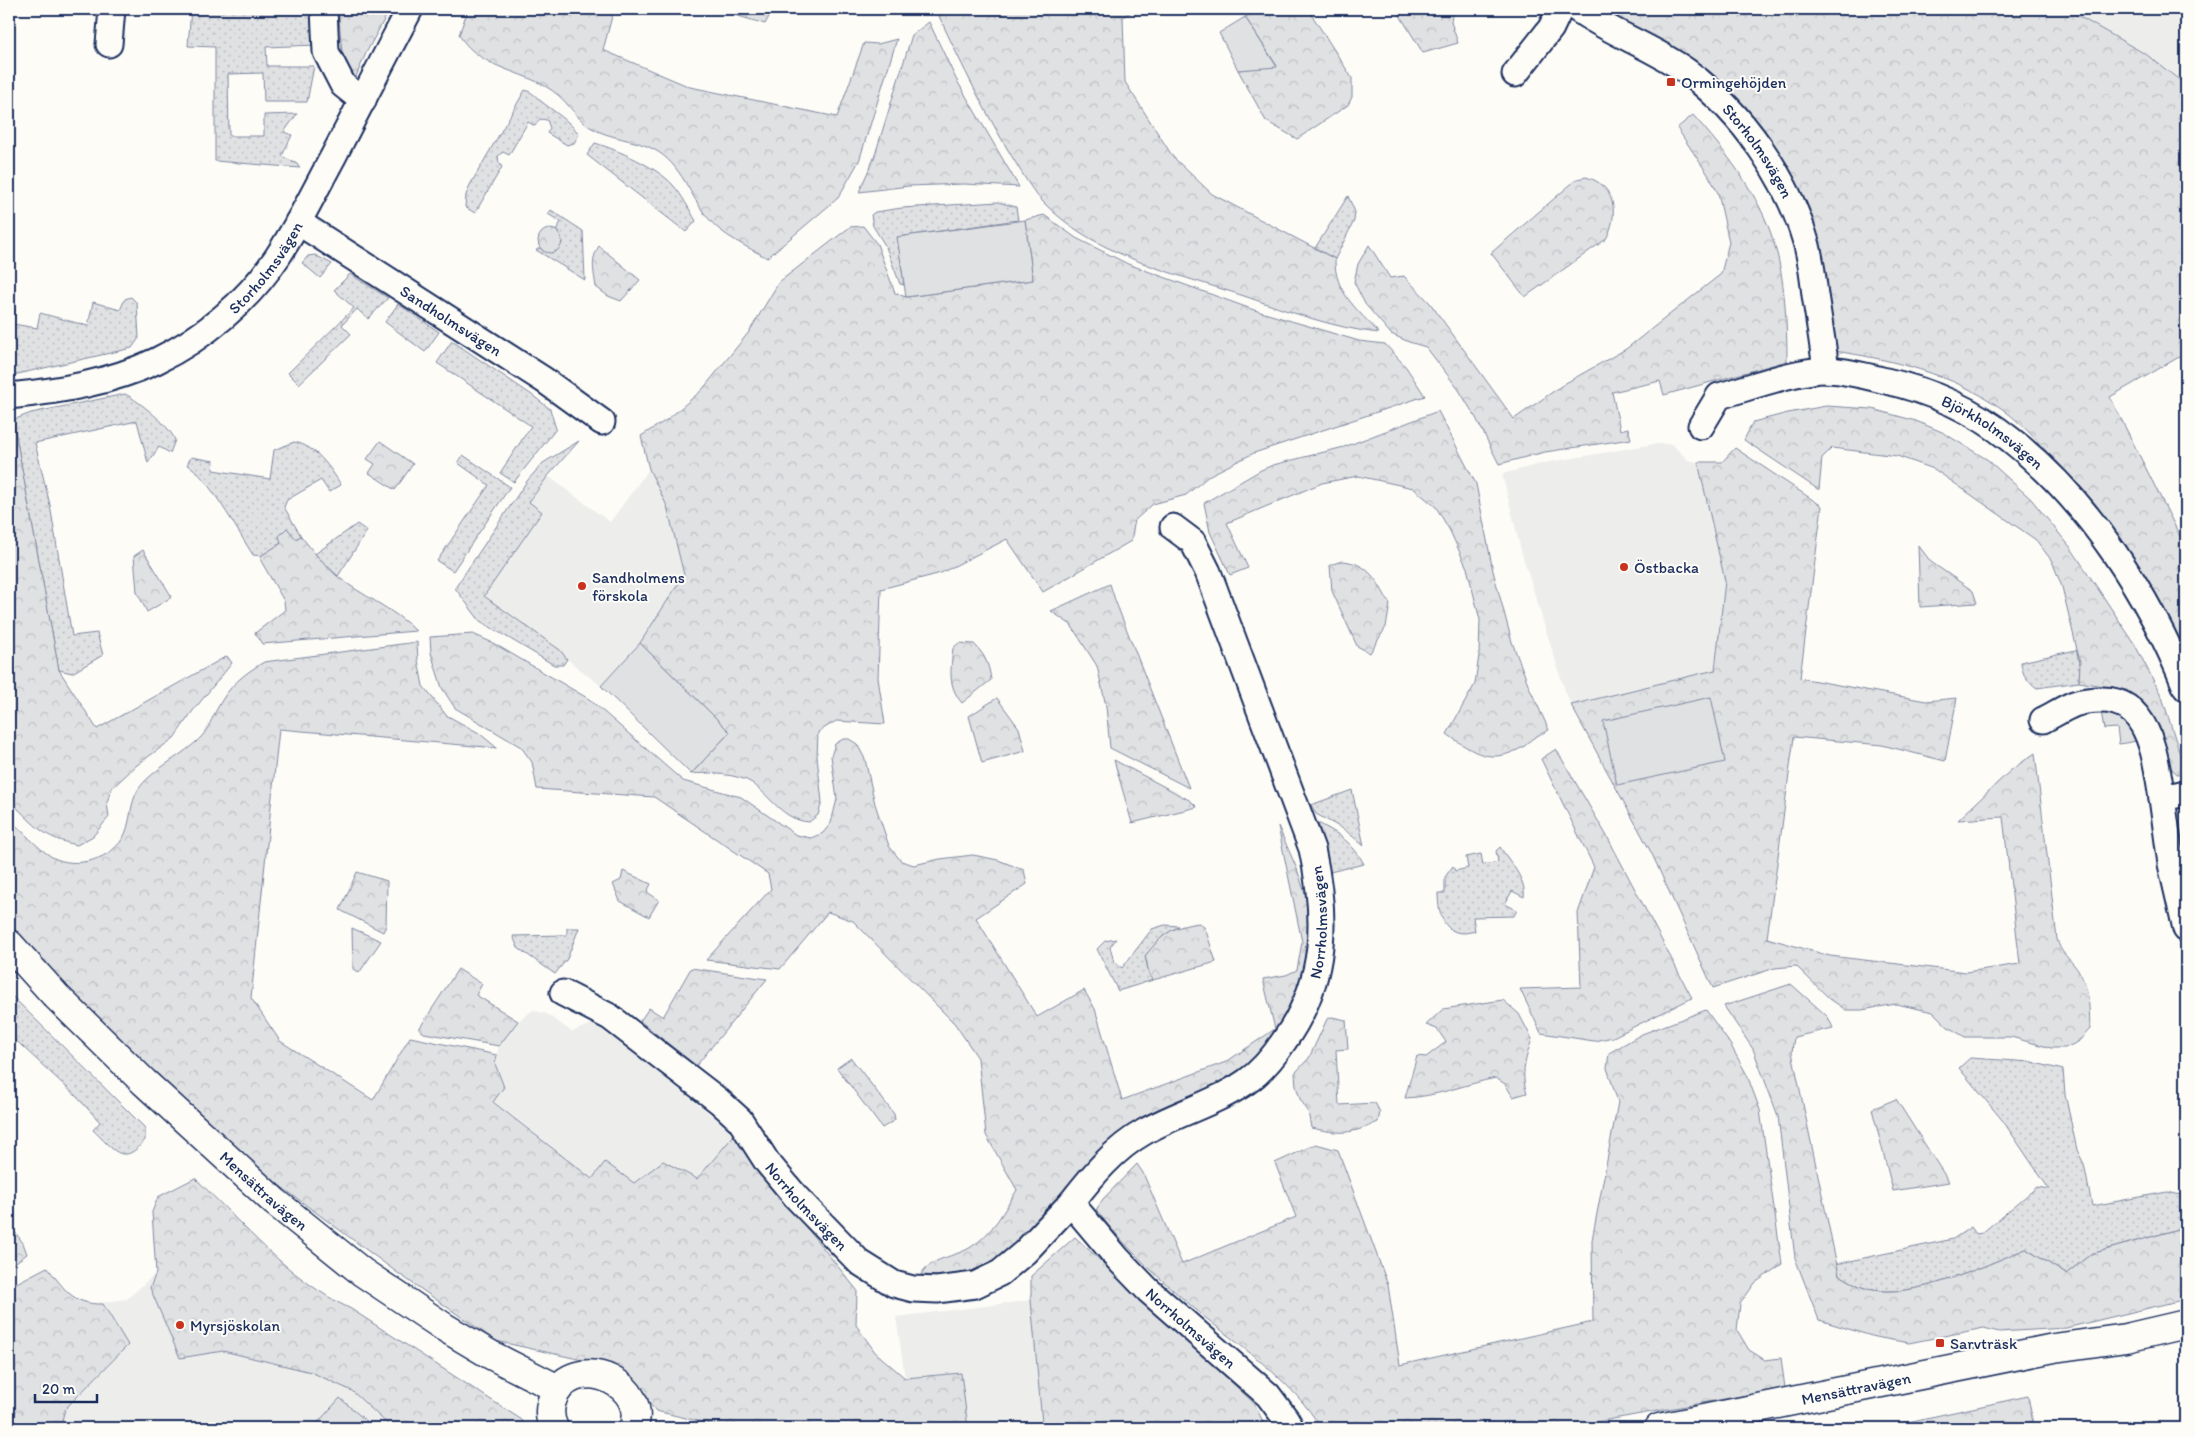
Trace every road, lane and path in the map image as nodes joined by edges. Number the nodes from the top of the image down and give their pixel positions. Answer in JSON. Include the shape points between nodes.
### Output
{"nodes":[{"id":1,"x":112,"y":9,"type":"edge"},
{"id":2,"x":324,"y":9,"type":"edge"},
{"id":3,"x":410,"y":9,"type":"edge"},
{"id":4,"x":1560,"y":9,"type":"edge"},
{"id":5,"x":1577,"y":9,"type":"edge"},
{"id":6,"x":109,"y":44,"type":"dead end"},
{"id":7,"x":1515,"y":74,"type":"dead end"},
{"id":8,"x":362,"y":100,"type":"junction"},
{"id":9,"x":298,"y":222,"type":"junction"},
{"id":10,"x":1826,"y":370,"type":"junction"},
{"id":11,"x":9,"y":396,"type":"edge"},
{"id":12,"x":602,"y":422,"type":"dead end"},
{"id":13,"x":1702,"y":426,"type":"dead end"},
{"id":14,"x":1173,"y":527,"type":"dead end"},
{"id":15,"x":2186,"y":688,"type":"edge"},
{"id":16,"x":2043,"y":720,"type":"dead end"},
{"id":17,"x":2174,"y":796,"type":"edge"},
{"id":18,"x":2186,"y":929,"type":"edge"},
{"id":19,"x":9,"y":944,"type":"edge"},
{"id":20,"x":563,"y":993,"type":"dead end"},
{"id":21,"x":1071,"y":1203,"type":"junction"},
{"id":22,"x":2186,"y":1311,"type":"edge"},
{"id":23,"x":2186,"y":1324,"type":"edge"},
{"id":24,"x":2054,"y":1348,"type":"junction"},
{"id":25,"x":558,"y":1389,"type":"junction"},
{"id":26,"x":639,"y":1426,"type":"edge"},
{"id":27,"x":554,"y":1428,"type":"edge"},
{"id":28,"x":1291,"y":1428,"type":"edge"},
{"id":29,"x":1659,"y":1428,"type":"edge"}],
"edges":[{"from":1,"to":6,"type":"street"},
{"from":2,"to":8,"type":"street","via":[[326,52],[343,85]]},
{"from":3,"to":8,"type":"street","name":"Storholmsvägen"},
{"from":4,"to":7,"type":"street","via":[[1551,28]]},
{"from":5,"to":10,"type":"street","name":"Storholmsvägen","via":[[1688,73],[1728,109],[1759,148],[1787,195],[1807,244]]},
{"from":8,"to":9,"type":"street","name":"Storholmsvägen"},
{"from":9,"to":11,"type":"street","name":"Storholmsvägen","via":[[277,257],[249,292],[224,317],[194,339],[156,361],[114,377],[69,389]]},
{"from":9,"to":12,"type":"street","name":"Sandholmsvägen","via":[[544,380]]},
{"from":10,"to":13,"type":"street","name":"Björkholmsvägen","via":[[1719,396]]},
{"from":10,"to":15,"type":"street","name":"Björkholmsvägen","via":[[1906,385],[1943,399],[2012,440],[2078,506],[2101,535],[2131,578],[2155,621]]},
{"from":14,"to":21,"type":"street","name":"Norrholmsvägen","via":[[1193,542],[1208,572],[1312,849],[1319,883],[1321,948],[1304,1009],[1273,1058],[1247,1082],[1219,1098],[1143,1132],[1095,1173]]},
{"from":16,"to":17,"type":"street","via":[[2091,700],[2122,703],[2132,710],[2145,729],[2158,771]]},
{"from":17,"to":18,"type":"street","via":[[2171,864]]},
{"from":19,"to":25,"type":"street","name":"Mensättravägen","via":[[56,996],[137,1075],[268,1196],[362,1272],[444,1328]]},
{"from":20,"to":21,"type":"street","name":"Norrholmsvägen","via":[[610,1017],[719,1101],[740,1120],[767,1162],[815,1217],[859,1262],[894,1284],[937,1290],[975,1285],[1000,1272],[1025,1252]]},
{"from":21,"to":28,"type":"street","name":"Norrholmsvägen","via":[[1148,1290],[1268,1394]]},
{"from":22,"to":24,"type":"street","name":"Mensättravägen"},
{"from":23,"to":24,"type":"street","name":"Mensättravägen","via":[[2126,1338]]},
{"from":24,"to":29,"type":"street","name":"Mensättravägen"},
{"from":25,"to":26,"type":"street","via":[[568,1379],[580,1374],[611,1379],[630,1397]]},
{"from":25,"to":27,"type":"street","via":[[550,1408]]}]}
